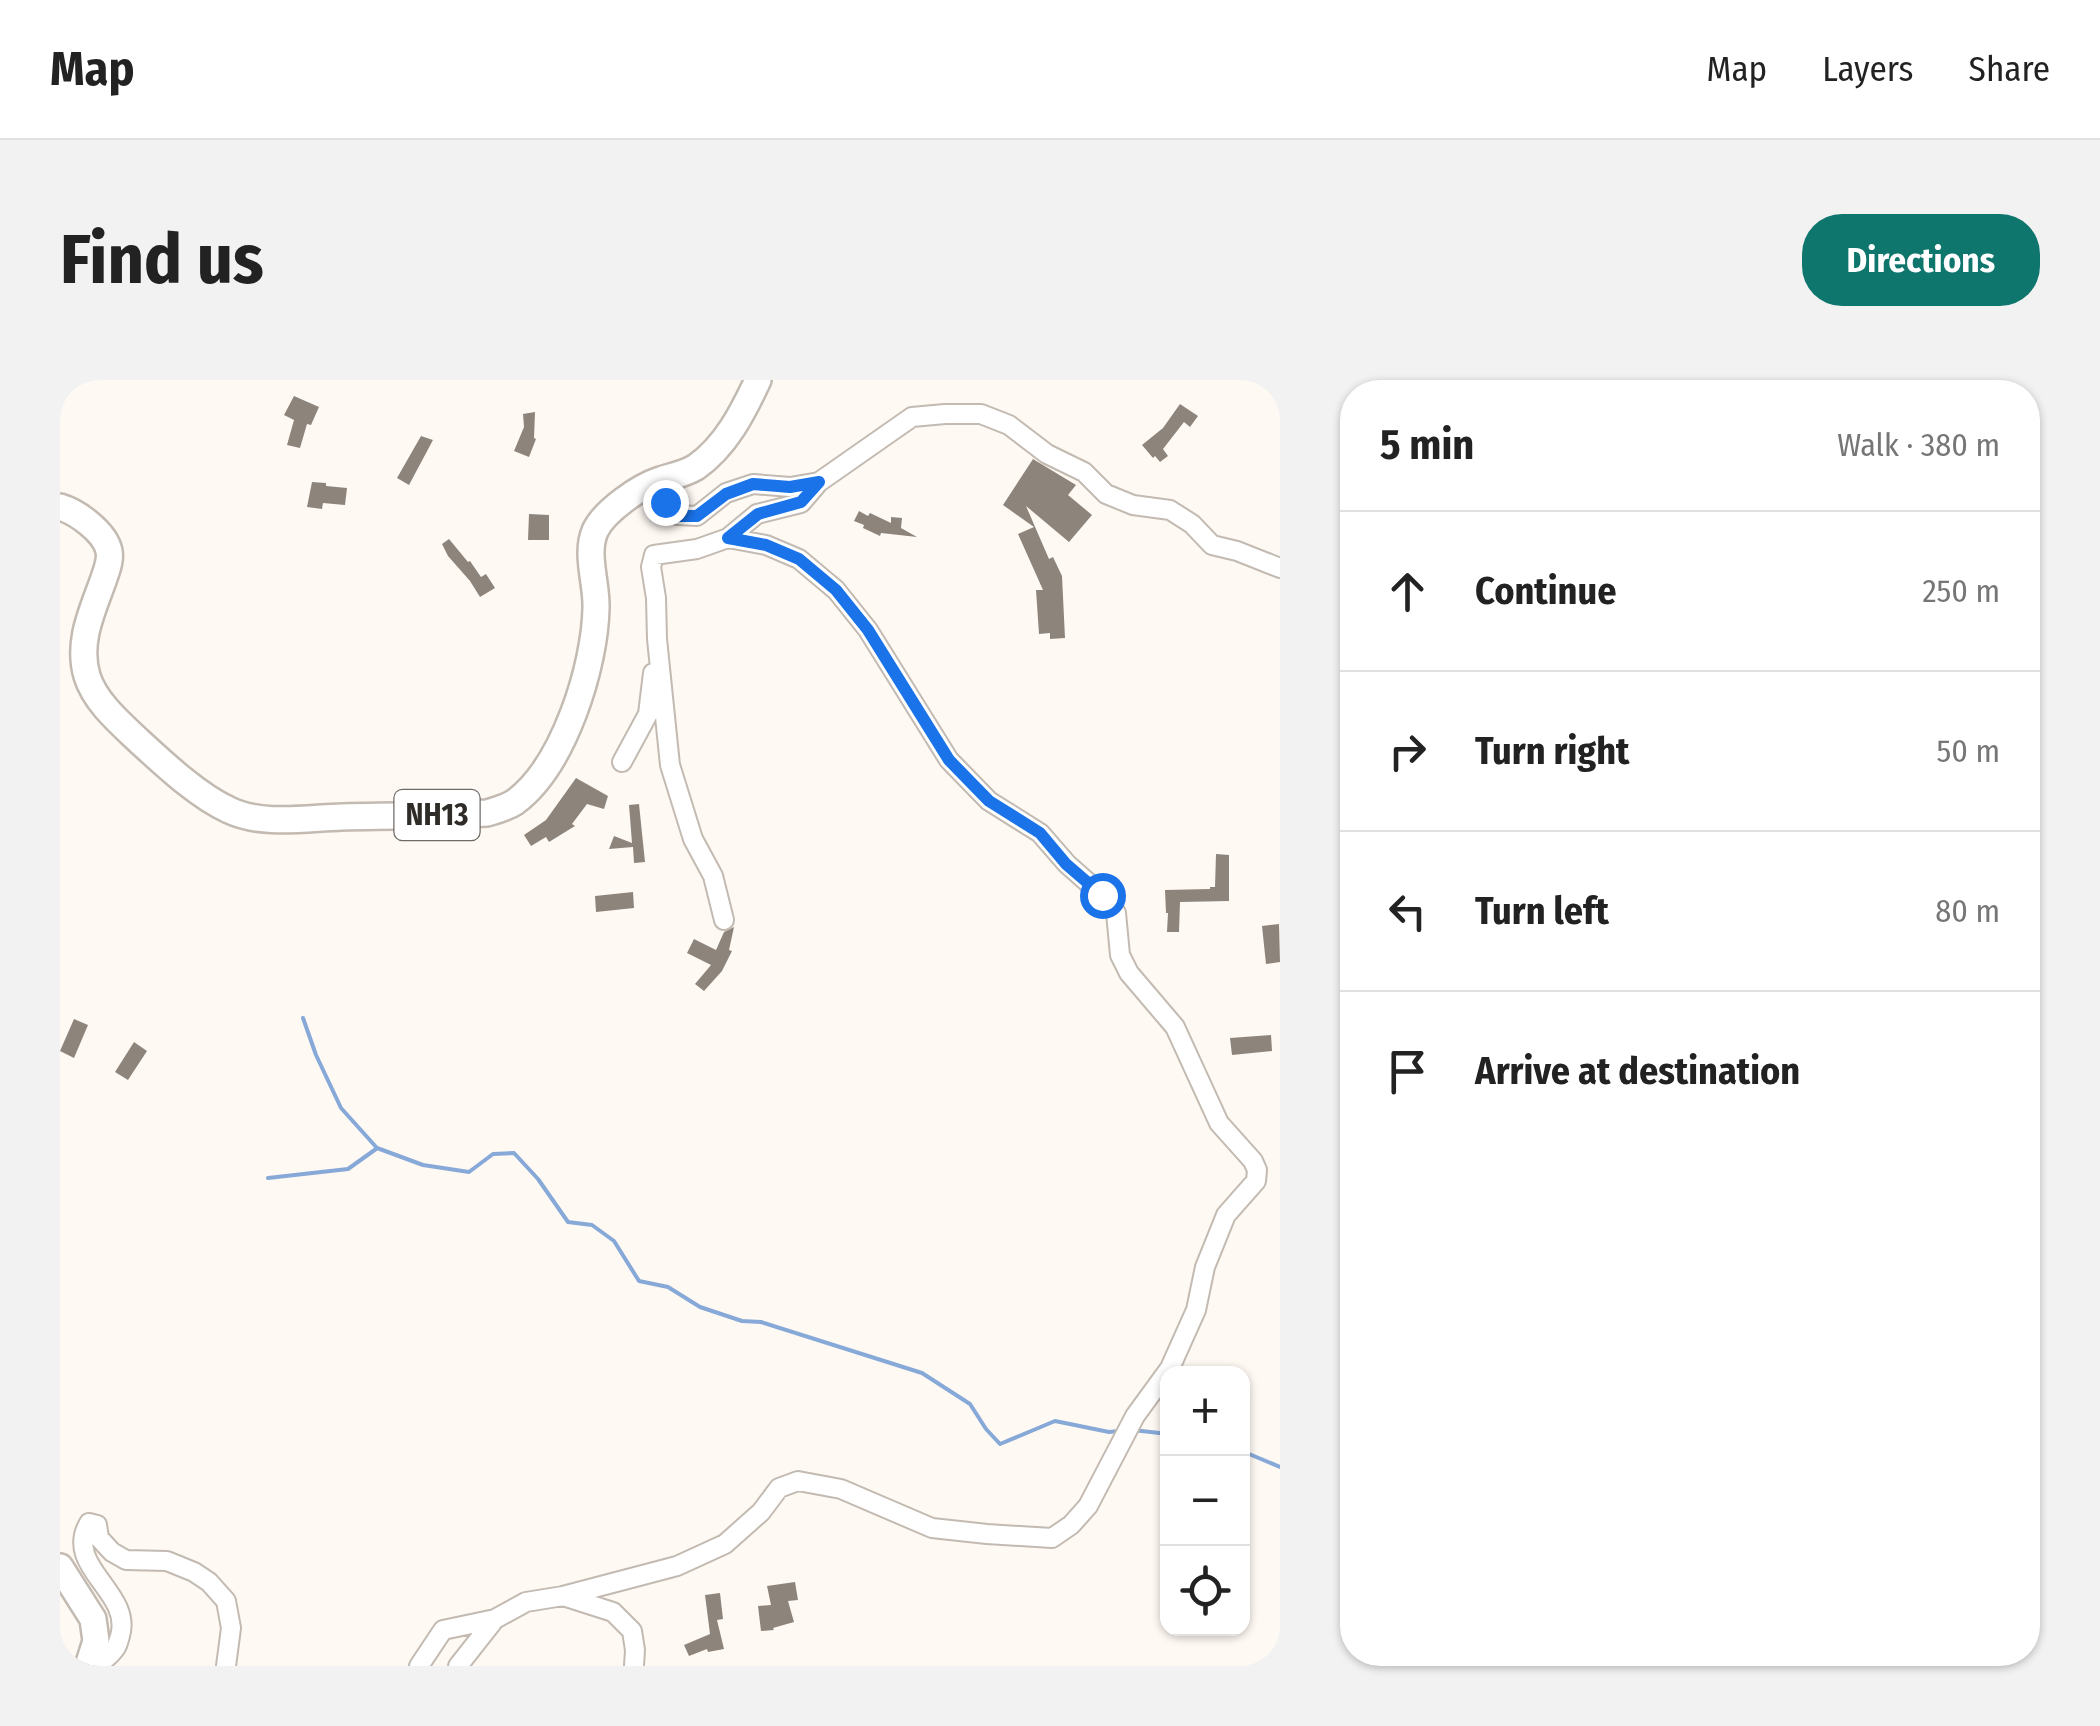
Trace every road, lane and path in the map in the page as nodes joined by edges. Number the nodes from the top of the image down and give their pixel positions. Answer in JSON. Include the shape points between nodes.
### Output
{"nodes":[{"id":1,"x":758,"y":380,"type":"edge"},
{"id":2,"x":659,"y":480,"type":"junction"},
{"id":3,"x":819,"y":482,"type":"junction"},
{"id":4,"x":60,"y":507,"type":"edge"},
{"id":5,"x":728,"y":538,"type":"junction"},
{"id":6,"x":1280,"y":568,"type":"edge"},
{"id":7,"x":656,"y":598,"type":"junction"},
{"id":8,"x":622,"y":762,"type":"dead end"},
{"id":9,"x":724,"y":920,"type":"dead end"},
{"id":10,"x":60,"y":1567,"type":"edge"},
{"id":11,"x":564,"y":1596,"type":"junction"},
{"id":12,"x":496,"y":1619,"type":"junction"},
{"id":13,"x":88,"y":1666,"type":"edge"},
{"id":14,"x":96,"y":1666,"type":"edge"},
{"id":15,"x":226,"y":1666,"type":"edge"},
{"id":16,"x":419,"y":1666,"type":"edge"},
{"id":17,"x":458,"y":1666,"type":"edge"},
{"id":18,"x":634,"y":1666,"type":"edge"}],
"edges":[{"from":1,"to":2,"type":"highway","number":"NH13","via":[[711,454]]},
{"from":2,"to":3,"type":"street","via":[[677,516],[697,516],[753,484]]},
{"from":2,"to":4,"type":"highway","number":"NH13","via":[[603,518],[594,534],[590,654],[565,734],[543,772],[514,803],[458,815],[243,815],[162,762],[104,706],[88,680],[87,623],[109,551],[94,527]]},
{"from":3,"to":5,"type":"street","via":[[801,502],[758,514]]},
{"from":3,"to":6,"type":"street","via":[[912,416],[982,414],[1084,472],[1106,494],[1170,510],[1212,546]]},
{"from":5,"to":7,"type":"street","via":[[654,555]]},
{"from":5,"to":11,"type":"street","via":[[799,559],[836,590],[949,760],[989,801],[1040,833],[1102,895],[1116,913],[1129,973],[1176,1027],[1219,1123],[1253,1160],[1256,1181],[1226,1216],[1170,1368],[1088,1506],[1052,1538],[932,1528],[841,1489],[798,1481],[779,1488],[726,1544],[677,1566]]},
{"from":7,"to":8,"type":"street","via":[[648,714]]},
{"from":7,"to":9,"type":"street","via":[[670,765]]},
{"from":10,"to":13,"type":"highway","via":[[93,1619],[96,1642]]},
{"from":11,"to":12,"type":"street","via":[[526,1602]]},
{"from":11,"to":18,"type":"street","via":[[613,1612],[632,1631]]},
{"from":12,"to":16,"type":"street","via":[[443,1630]]},
{"from":12,"to":17,"type":"street"},
{"from":14,"to":15,"type":"street","via":[[116,1648],[124,1623],[84,1550],[89,1523],[126,1560],[167,1561],[218,1592],[231,1628]]}]}
